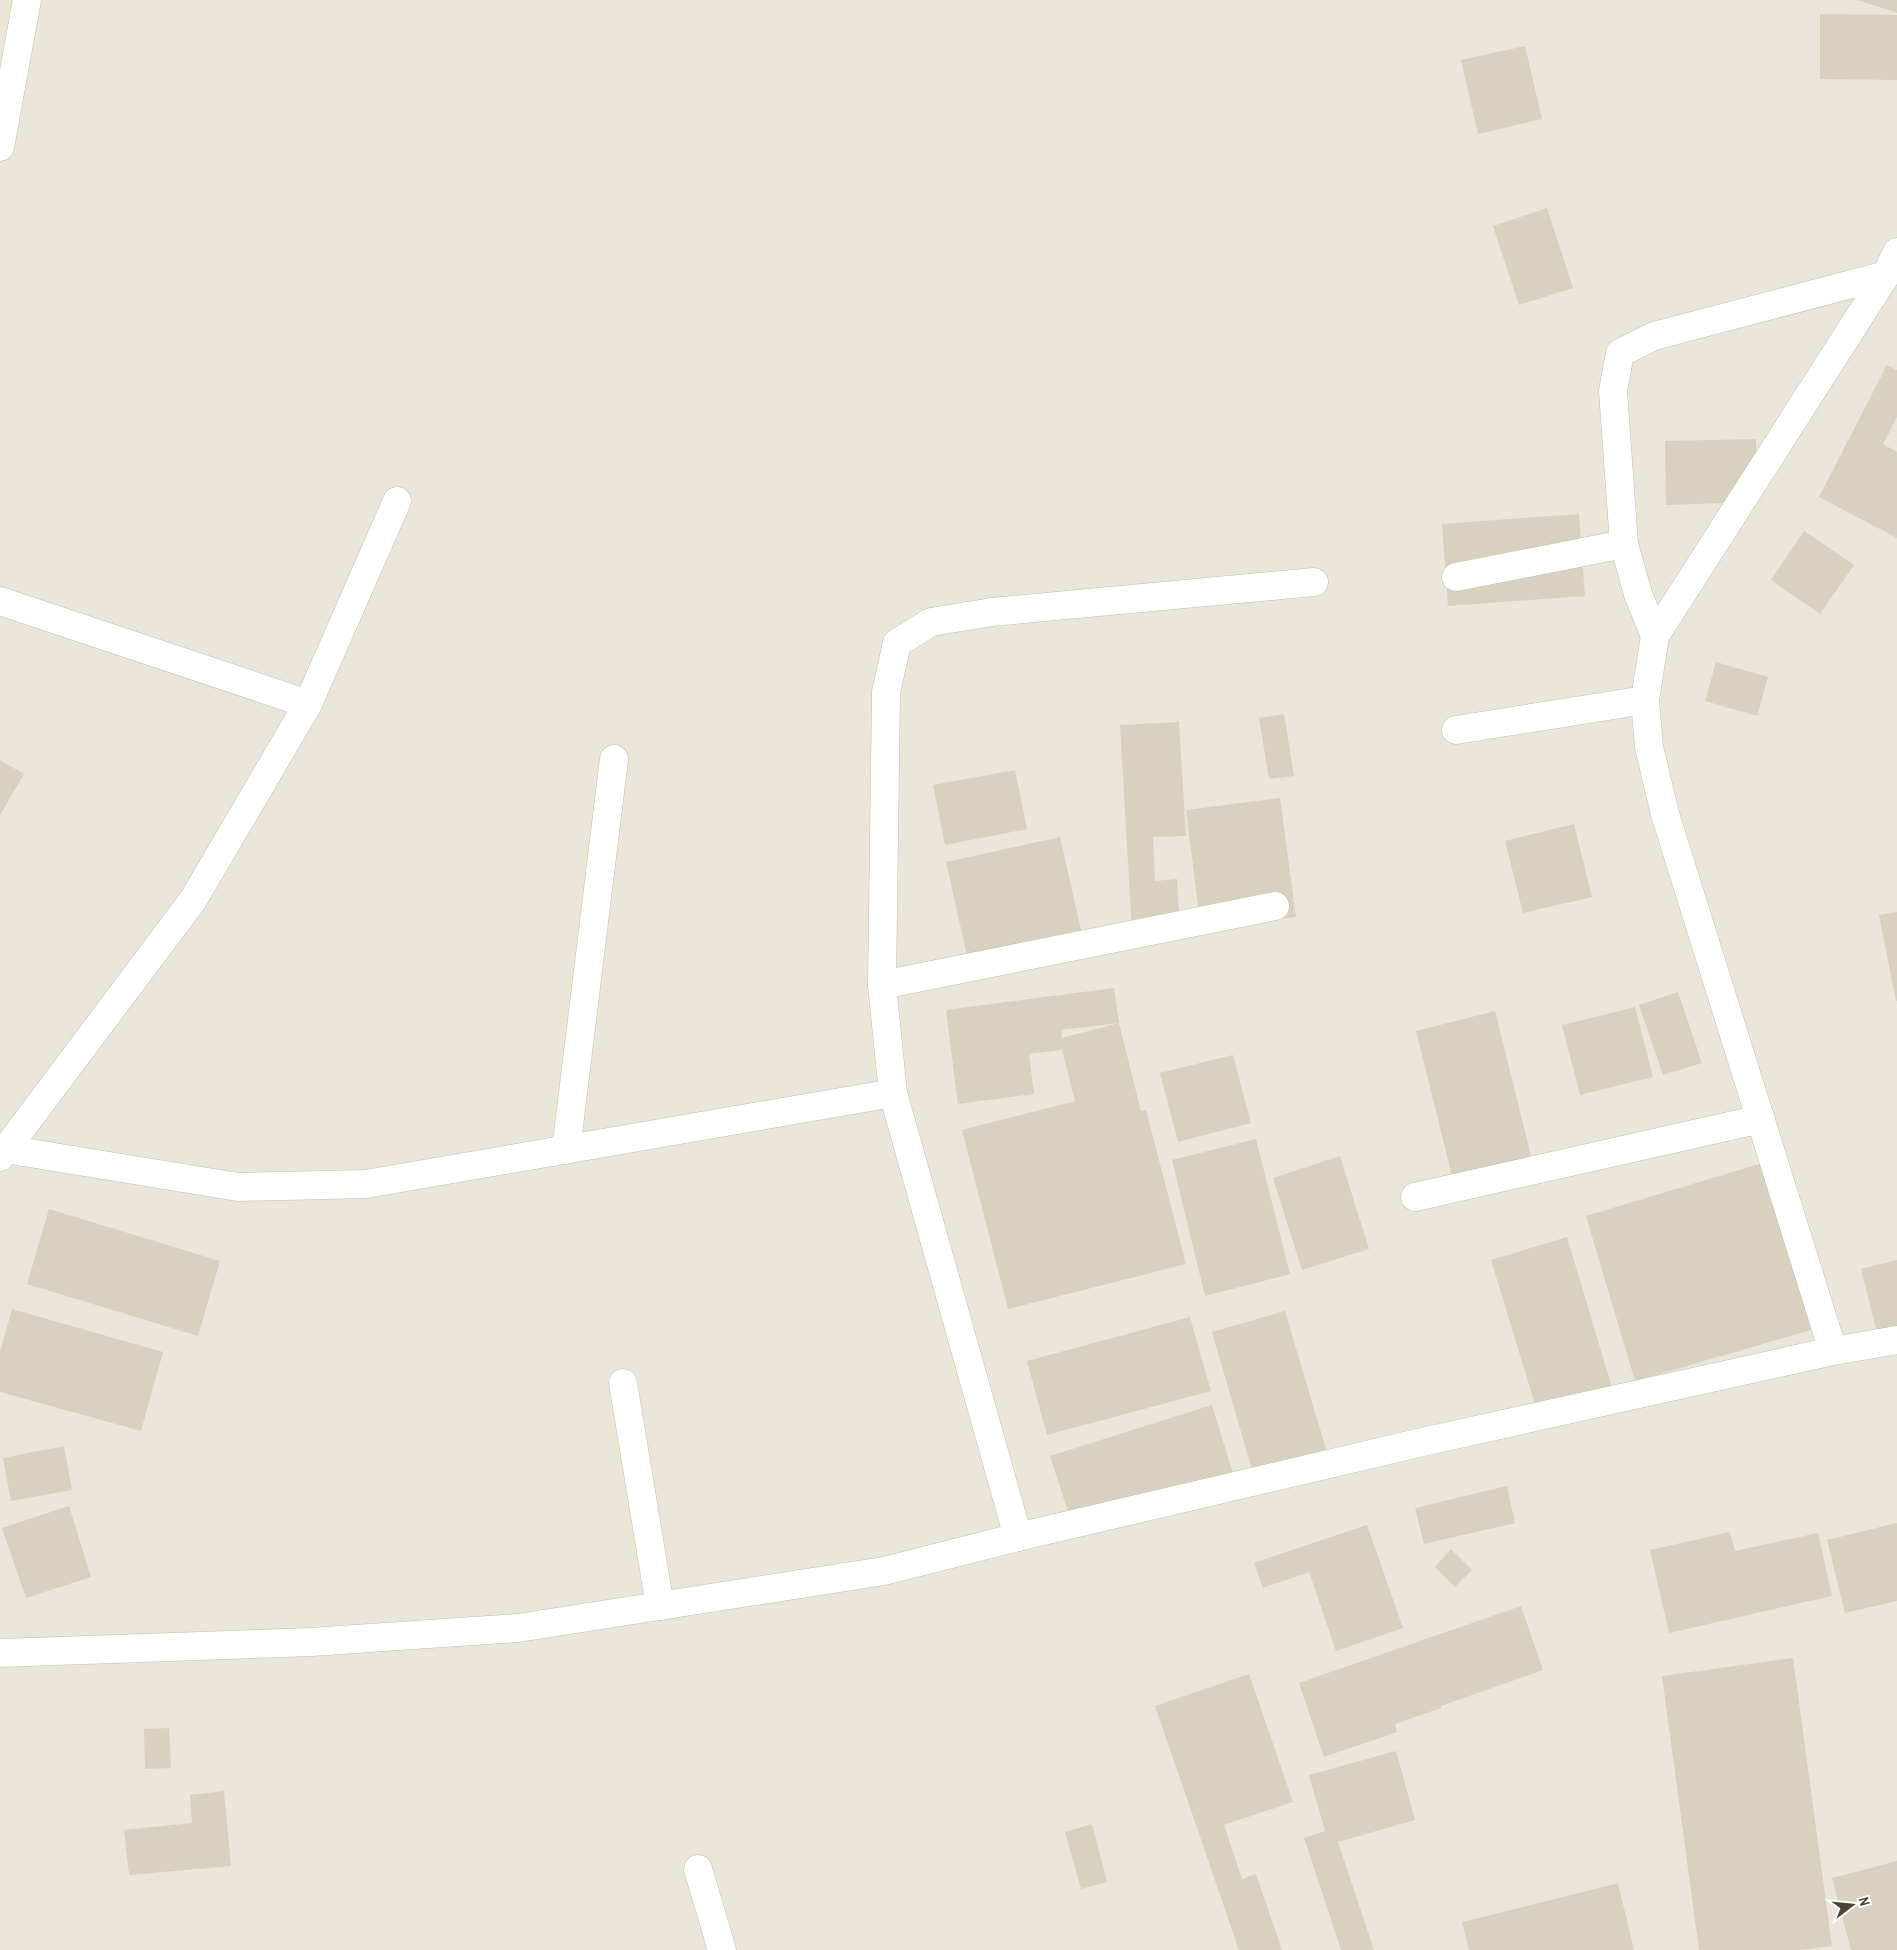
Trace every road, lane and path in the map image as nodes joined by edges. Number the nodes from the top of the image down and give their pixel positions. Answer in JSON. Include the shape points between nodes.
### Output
{"nodes":[{"id":1,"x":27,"y":0,"type":"edge"},
{"id":2,"x":0,"y":147,"type":"edge"},
{"id":3,"x":1891,"y":263,"type":"edge"},
{"id":4,"x":396,"y":501,"type":"dead end"},
{"id":5,"x":1624,"y":544,"type":"junction"},
{"id":6,"x":1456,"y":577,"type":"dead end"},
{"id":7,"x":1314,"y":582,"type":"dead end"},
{"id":8,"x":0,"y":602,"type":"edge"},
{"id":9,"x":1655,"y":636,"type":"junction"},
{"id":10,"x":1645,"y":700,"type":"junction"},
{"id":11,"x":308,"y":704,"type":"junction"},
{"id":12,"x":1456,"y":730,"type":"dead end"},
{"id":13,"x":614,"y":759,"type":"dead end"},
{"id":14,"x":1275,"y":906,"type":"dead end"},
{"id":15,"x":882,"y":985,"type":"junction"},
{"id":16,"x":893,"y":1093,"type":"junction"},
{"id":17,"x":1761,"y":1119,"type":"junction"},
{"id":18,"x":566,"y":1150,"type":"junction"},
{"id":19,"x":3,"y":1153,"type":"edge"},
{"id":20,"x":1415,"y":1197,"type":"dead end"},
{"id":21,"x":1897,"y":1340,"type":"edge"},
{"id":22,"x":1833,"y":1352,"type":"junction"},
{"id":23,"x":623,"y":1384,"type":"dead end"},
{"id":24,"x":1018,"y":1537,"type":"junction"},
{"id":25,"x":660,"y":1606,"type":"junction"},
{"id":26,"x":0,"y":1653,"type":"edge"},
{"id":27,"x":698,"y":1869,"type":"dead end"},
{"id":28,"x":722,"y":1950,"type":"edge"}],
"edges":[{"from":1,"to":2,"type":"street"},
{"from":3,"to":5,"type":"street","via":[[1654,336],[1620,353],[1613,391]]},
{"from":3,"to":9,"type":"street"},
{"from":4,"to":11,"type":"street"},
{"from":5,"to":6,"type":"street"},
{"from":5,"to":9,"type":"street","via":[[1638,594]]},
{"from":7,"to":15,"type":"street","via":[[992,612],[930,622],[897,643],[886,692]]},
{"from":8,"to":11,"type":"street"},
{"from":9,"to":10,"type":"street"},
{"from":10,"to":12,"type":"street"},
{"from":10,"to":17,"type":"street","via":[[1649,747],[1666,814]]},
{"from":11,"to":19,"type":"street","via":[[193,900]]},
{"from":13,"to":18,"type":"street"},
{"from":14,"to":15,"type":"street"},
{"from":15,"to":16,"type":"street"},
{"from":16,"to":18,"type":"street"},
{"from":16,"to":24,"type":"street"},
{"from":17,"to":20,"type":"street"},
{"from":17,"to":22,"type":"street"},
{"from":18,"to":19,"type":"street","via":[[366,1184],[238,1187]]},
{"from":21,"to":22,"type":"street"},
{"from":22,"to":24,"type":"street","via":[[1418,1443]]},
{"from":23,"to":25,"type":"street"},
{"from":24,"to":25,"type":"street","via":[[884,1571]]},
{"from":25,"to":26,"type":"street","via":[[518,1628],[311,1642]]},
{"from":27,"to":28,"type":"street"}]}
